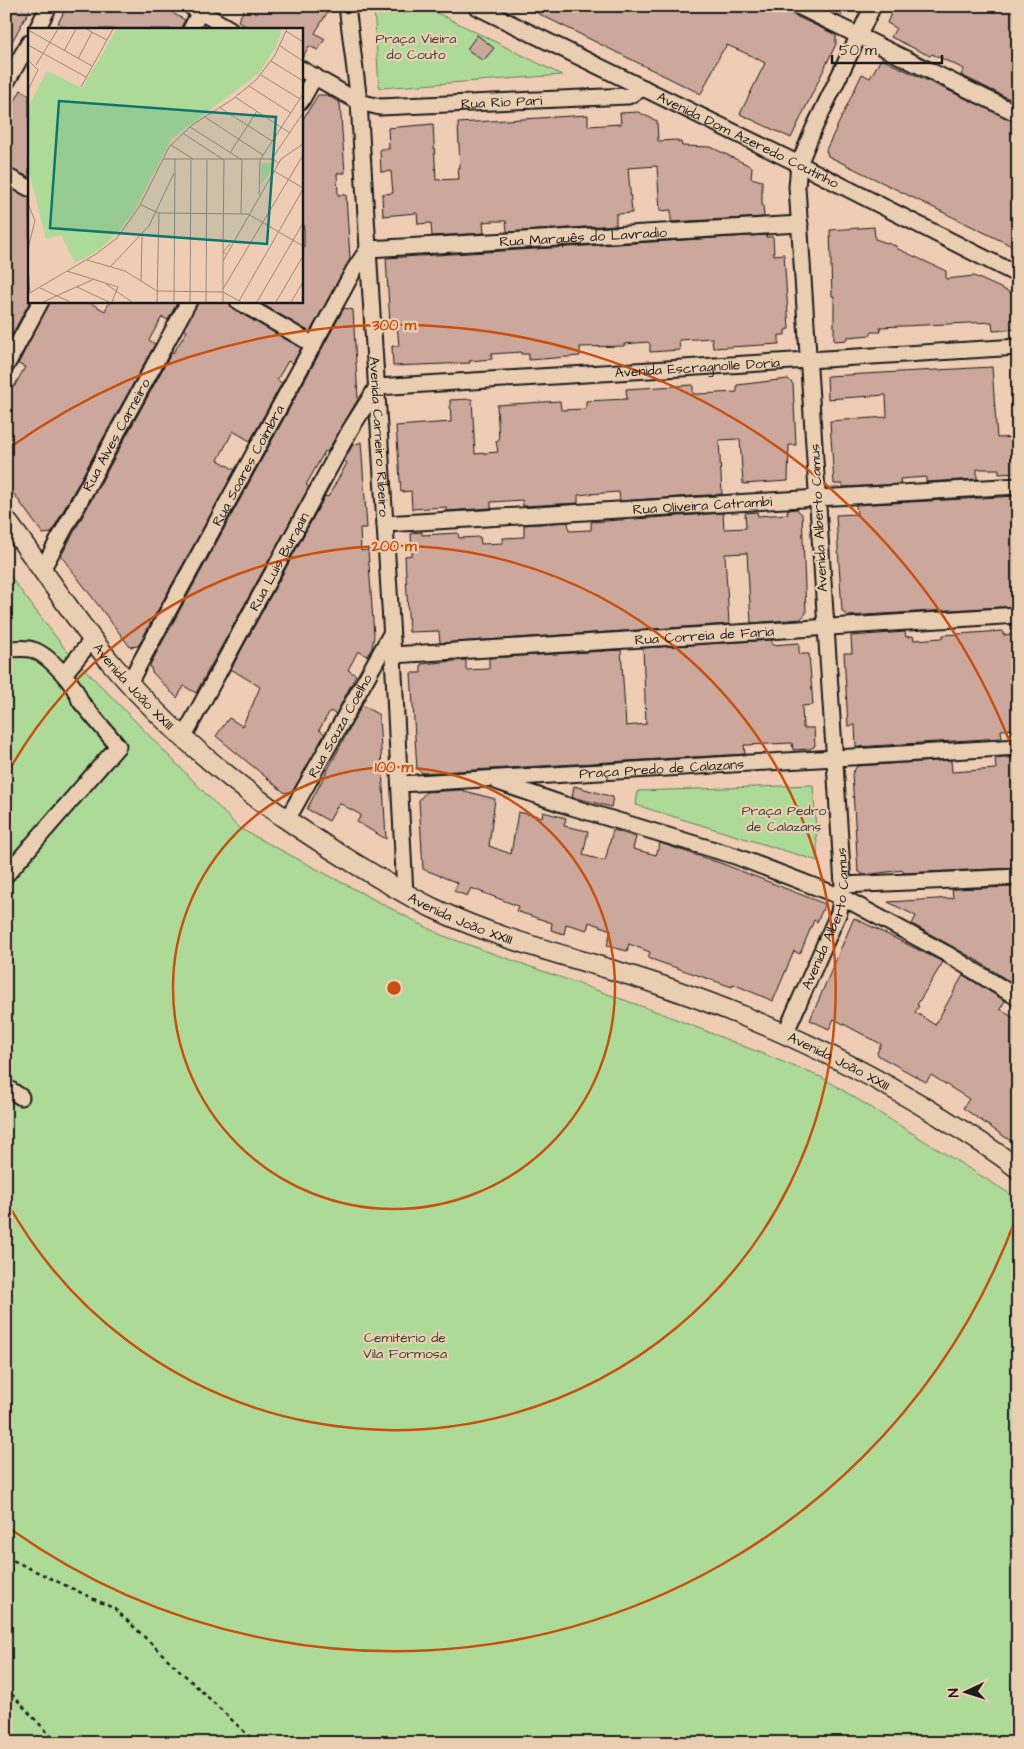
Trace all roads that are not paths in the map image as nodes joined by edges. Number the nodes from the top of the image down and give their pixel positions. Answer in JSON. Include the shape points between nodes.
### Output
{"nodes":[{"id":1,"x":49,"y":6,"type":"edge"},
{"id":2,"x":475,"y":6,"type":"edge"},
{"id":3,"x":798,"y":6,"type":"edge"},
{"id":4,"x":873,"y":6,"type":"edge"},
{"id":5,"x":345,"y":8,"type":"edge"},
{"id":6,"x":195,"y":9,"type":"edge"},
{"id":7,"x":38,"y":28,"type":"edge"},
{"id":8,"x":191,"y":28,"type":"edge"},
{"id":9,"x":228,"y":28,"type":"edge"},
{"id":10,"x":859,"y":36,"type":"junction"},
{"id":11,"x":28,"y":45,"type":"edge"},
{"id":12,"x":302,"y":69,"type":"edge"},
{"id":13,"x":315,"y":76,"type":"junction"},
{"id":14,"x":6,"y":83,"type":"edge"},
{"id":15,"x":644,"y":88,"type":"junction"},
{"id":16,"x":302,"y":99,"type":"edge"},
{"id":17,"x":359,"y":102,"type":"junction"},
{"id":18,"x":1018,"y":114,"type":"edge"},
{"id":19,"x":799,"y":164,"type":"junction"},
{"id":20,"x":6,"y":176,"type":"edge"},
{"id":21,"x":28,"y":187,"type":"edge"},
{"id":22,"x":800,"y":224,"type":"junction"},
{"id":23,"x":368,"y":249,"type":"junction"},
{"id":24,"x":1018,"y":275,"type":"edge"},
{"id":25,"x":40,"y":302,"type":"edge"},
{"id":26,"x":188,"y":302,"type":"edge"},
{"id":27,"x":240,"y":302,"type":"edge"},
{"id":28,"x":314,"y":345,"type":"junction"},
{"id":29,"x":1018,"y":347,"type":"edge"},
{"id":30,"x":808,"y":360,"type":"junction"},
{"id":31,"x":6,"y":366,"type":"edge"},
{"id":32,"x":377,"y":387,"type":"junction"},
{"id":33,"x":1018,"y":486,"type":"edge"},
{"id":34,"x":817,"y":498,"type":"junction"},
{"id":35,"x":6,"y":520,"type":"edge"},
{"id":36,"x":385,"y":524,"type":"junction"},
{"id":37,"x":43,"y":568,"type":"junction"},
{"id":38,"x":1018,"y":615,"type":"edge"},
{"id":39,"x":825,"y":629,"type":"junction"},
{"id":40,"x":392,"y":632,"type":"junction"},
{"id":41,"x":92,"y":640,"type":"junction"},
{"id":42,"x":6,"y":649,"type":"edge"},
{"id":43,"x":393,"y":655,"type":"junction"},
{"id":44,"x":64,"y":674,"type":"junction"},
{"id":45,"x":129,"y":683,"type":"junction"},
{"id":46,"x":183,"y":738,"type":"junction"},
{"id":47,"x":1018,"y":747,"type":"edge"},
{"id":48,"x":833,"y":758,"type":"junction"},
{"id":49,"x":490,"y":779,"type":"junction"},
{"id":50,"x":400,"y":784,"type":"junction"},
{"id":51,"x":287,"y":820,"type":"junction"},
{"id":52,"x":6,"y":875,"type":"edge"},
{"id":53,"x":1018,"y":877,"type":"edge"},
{"id":54,"x":842,"y":891,"type":"junction"},
{"id":55,"x":405,"y":894,"type":"junction"},
{"id":56,"x":1018,"y":998,"type":"edge"},
{"id":57,"x":785,"y":1034,"type":"junction"},
{"id":58,"x":6,"y":1087,"type":"edge"},
{"id":59,"x":21,"y":1098,"type":"dead end"},
{"id":60,"x":1018,"y":1169,"type":"edge"}],
"edges":[{"from":1,"to":7,"type":"street"},
{"from":2,"to":15,"type":"street","name":"Avenida Dom Azeredo Coutinho"},
{"from":3,"to":10,"type":"street"},
{"from":4,"to":10,"type":"street","name":"Avenida Alberto Camus"},
{"from":5,"to":17,"type":"street","name":"Avenida Carneiro Ribeiro"},
{"from":6,"to":8,"type":"street"},
{"from":6,"to":9,"type":"street"},
{"from":10,"to":18,"type":"street"},
{"from":10,"to":19,"type":"street","name":"Avenida Alberto Camus"},
{"from":11,"to":14,"type":"street"},
{"from":12,"to":13,"type":"street","name":"Rua Rio Pari"},
{"from":13,"to":16,"type":"street"},
{"from":13,"to":17,"type":"street","name":"Rua Rio Pari"},
{"from":15,"to":17,"type":"street","name":"Rua Rio Pari","via":[[628,96],[380,107]]},
{"from":15,"to":19,"type":"street","name":"Avenida Dom Azeredo Coutinho"},
{"from":17,"to":23,"type":"street","name":"Avenida Carneiro Ribeiro"},
{"from":19,"to":22,"type":"street","name":"Avenida Alberto Camus"},
{"from":19,"to":24,"type":"street","name":"Avenida Dom Azeredo Coutinho"},
{"from":20,"to":21,"type":"street"},
{"from":22,"to":23,"type":"street","name":"Rua Marquês do Lavradio"},
{"from":22,"to":30,"type":"street","name":"Avenida Alberto Camus"},
{"from":23,"to":28,"type":"street","name":"Rua Soares Coimbra"},
{"from":23,"to":32,"type":"street","name":"Avenida Carneiro Ribeiro"},
{"from":25,"to":31,"type":"street"},
{"from":26,"to":37,"type":"street","name":"Rua Alves Carneiro"},
{"from":27,"to":28,"type":"street"},
{"from":28,"to":45,"type":"street","name":"Rua Soares Coimbra"},
{"from":29,"to":30,"type":"street","name":"Avenida Escragnolle Doria"},
{"from":30,"to":32,"type":"street","name":"Avenida Escragnolle Doria"},
{"from":30,"to":34,"type":"street","name":"Avenida Alberto Camus"},
{"from":32,"to":36,"type":"street","name":"Avenida Carneiro Ribeiro"},
{"from":32,"to":46,"type":"street","name":"Rua Luis Burgain","via":[[350,430]]},
{"from":33,"to":34,"type":"street","name":"Rua Oliveira Catrambi"},
{"from":34,"to":36,"type":"street","name":"Rua Oliveira Catrambi"},
{"from":34,"to":39,"type":"street","name":"Avenida Alberto Camus"},
{"from":35,"to":37,"type":"main road","name":"Avenida João XXIII"},
{"from":36,"to":40,"type":"street","name":"Avenida Carneiro Ribeiro"},
{"from":37,"to":41,"type":"main road","name":"Avenida João XXIII"},
{"from":38,"to":39,"type":"street","name":"Rua Correia de Faria"},
{"from":39,"to":43,"type":"street","name":"Rua Correia de Faria"},
{"from":39,"to":48,"type":"street","name":"Avenida Alberto Camus"},
{"from":40,"to":43,"type":"street","name":"Avenida Carneiro Ribeiro"},
{"from":40,"to":51,"type":"street","name":"Rua Souza Coelho"},
{"from":41,"to":44,"type":"street"},
{"from":41,"to":45,"type":"main road","name":"Avenida João XXIII"},
{"from":42,"to":44,"type":"street","via":[[36,651]]},
{"from":43,"to":50,"type":"street","name":"Avenida Carneiro Ribeiro"},
{"from":44,"to":52,"type":"street","via":[[80,700],[118,746]]},
{"from":45,"to":46,"type":"main road","name":"Avenida João XXIII"},
{"from":46,"to":51,"type":"main road","name":"Avenida João XXIII","via":[[238,786]]},
{"from":47,"to":48,"type":"street","name":"Praça Predo de Calazans"},
{"from":48,"to":49,"type":"street","name":"Praça Predo de Calazans"},
{"from":48,"to":54,"type":"street","name":"Avenida Alberto Camus"},
{"from":49,"to":50,"type":"street","name":"Praça Predo de Calazans"},
{"from":49,"to":54,"type":"street"},
{"from":50,"to":55,"type":"street","name":"Avenida Carneiro Ribeiro"},
{"from":51,"to":55,"type":"main road","name":"Avenida João XXIII"},
{"from":53,"to":54,"type":"street"},
{"from":54,"to":56,"type":"street"},
{"from":54,"to":57,"type":"street","name":"Avenida Alberto Camus","via":[[839,912]]},
{"from":55,"to":57,"type":"main road","name":"Avenida João XXIII","via":[[519,944],[651,982]]},
{"from":57,"to":60,"type":"main road","name":"Avenida João XXIII","via":[[906,1096],[1002,1155]]},
{"from":58,"to":59,"type":"street"}]}
